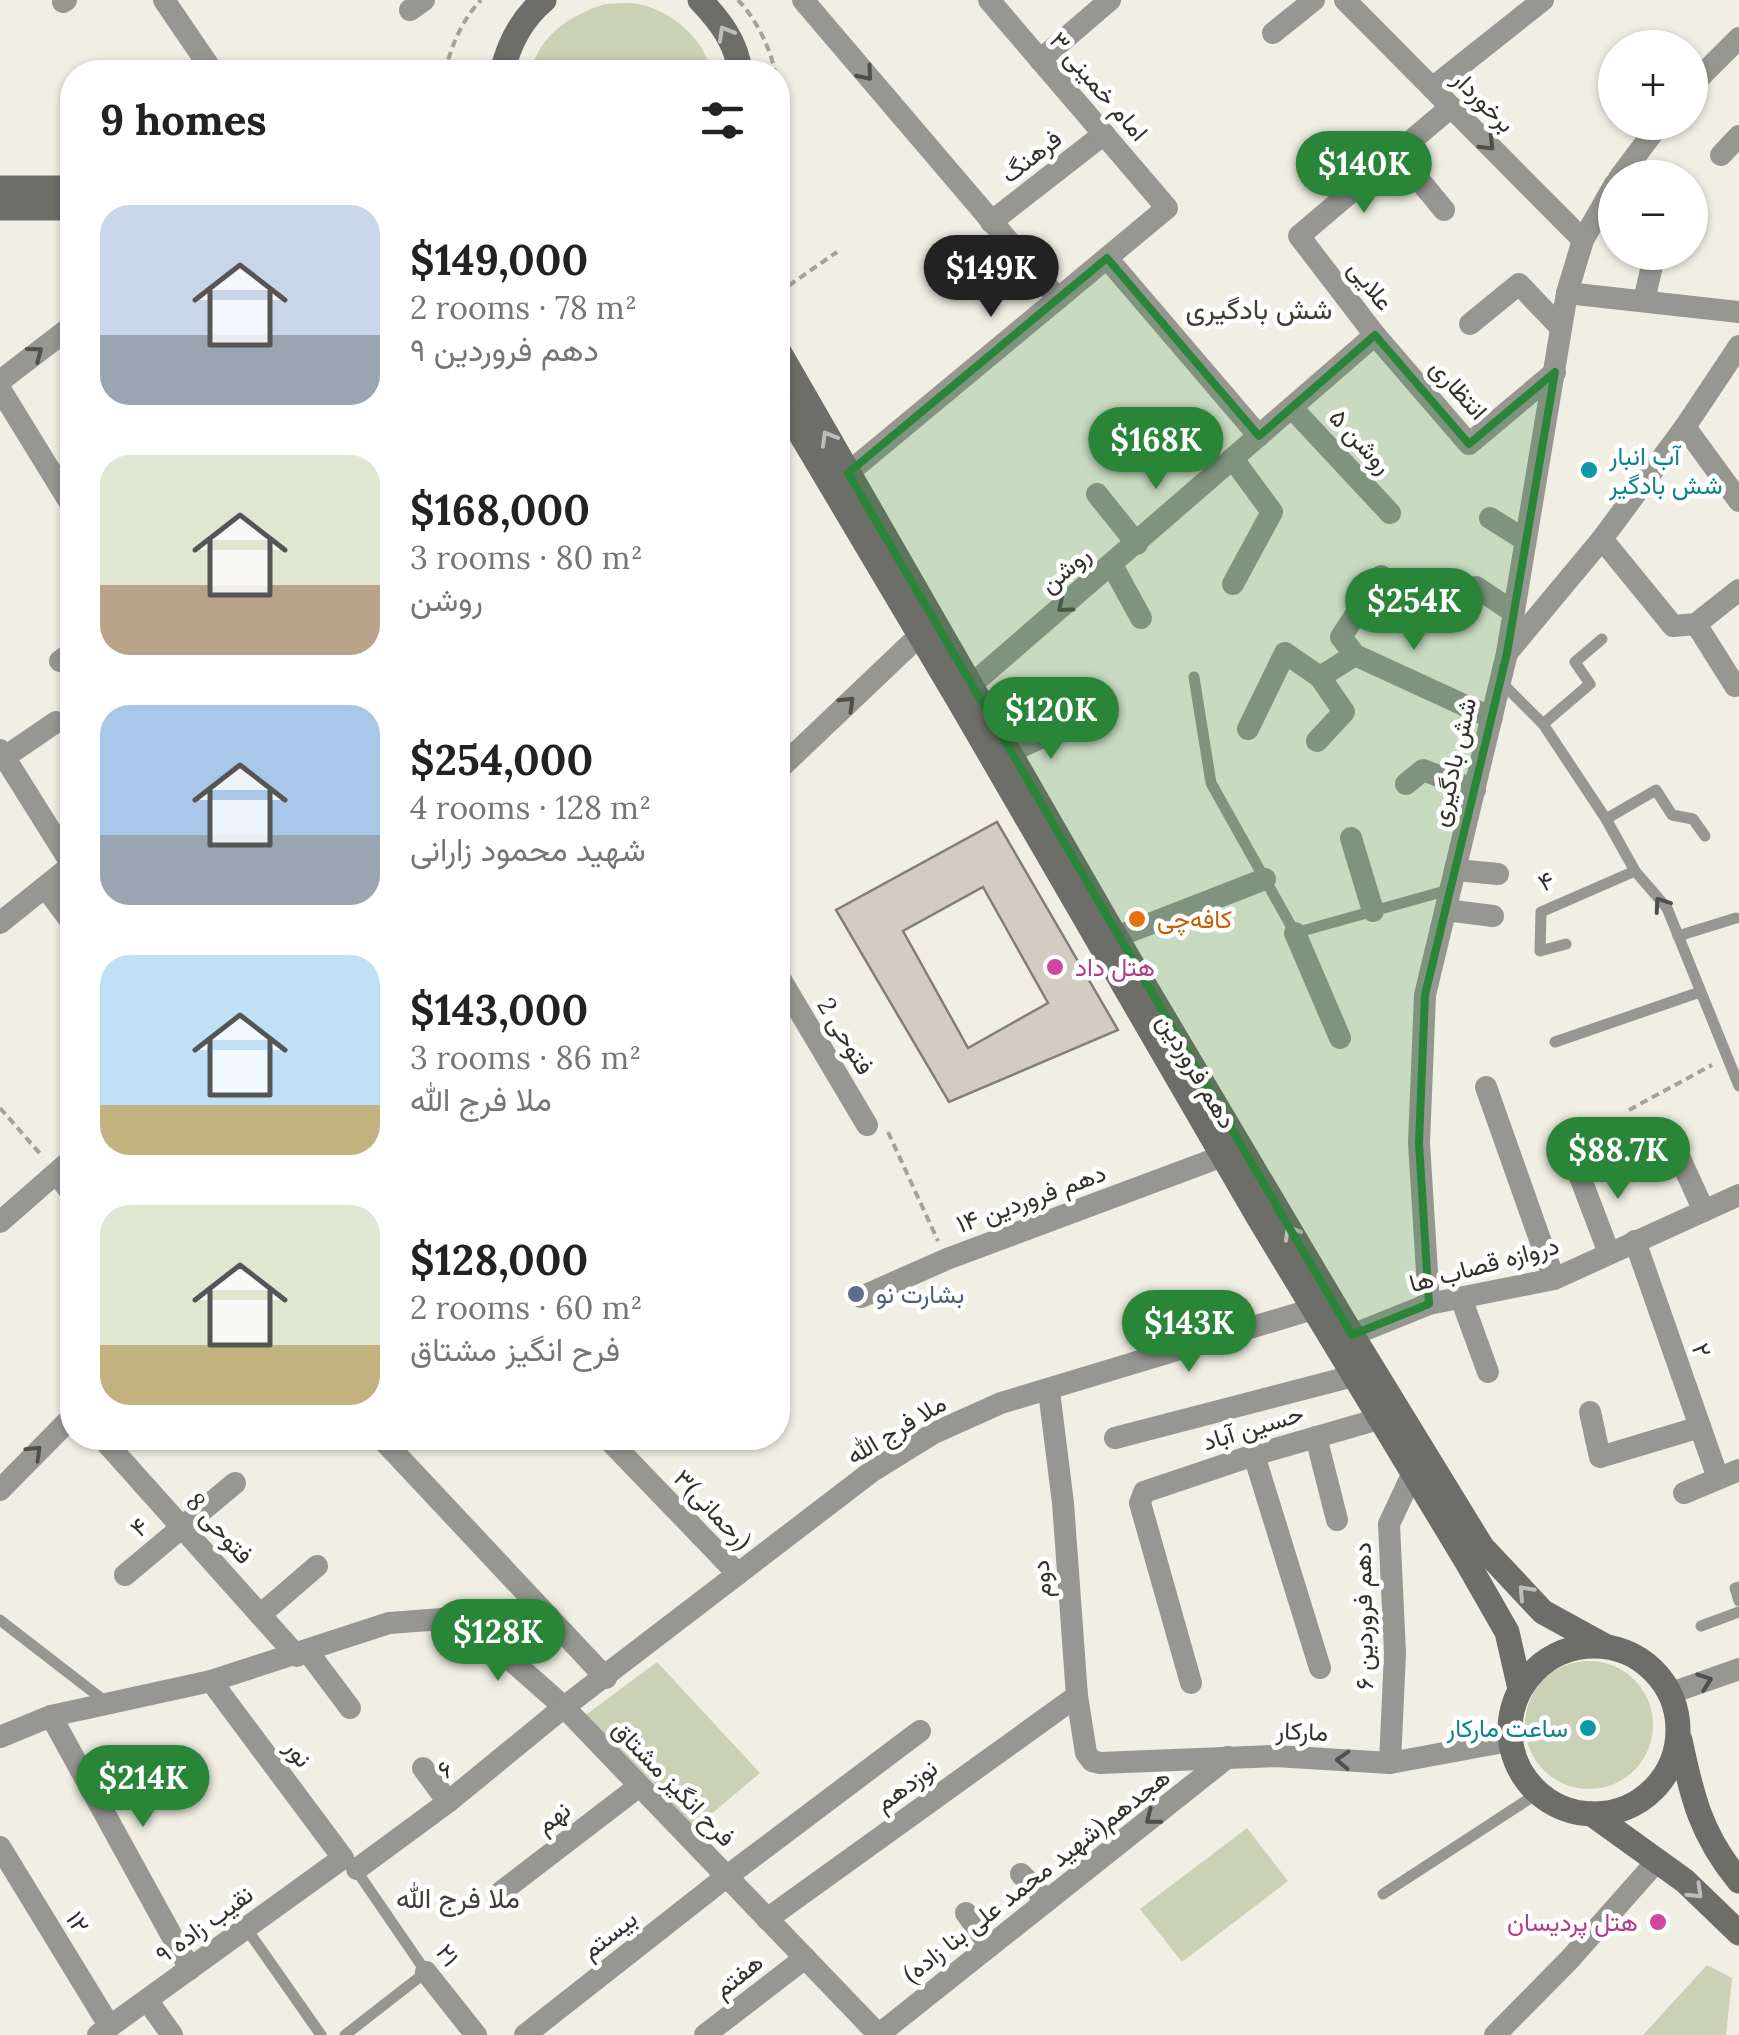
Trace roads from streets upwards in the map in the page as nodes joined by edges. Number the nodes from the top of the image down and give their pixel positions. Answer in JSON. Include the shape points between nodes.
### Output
{"nodes":[{"id":1,"x":164,"y":0,"type":"edge"},
{"id":2,"x":700,"y":0,"type":"edge"},
{"id":3,"x":803,"y":0,"type":"edge"},
{"id":4,"x":989,"y":0,"type":"edge"},
{"id":5,"x":1110,"y":0,"type":"edge"},
{"id":6,"x":1314,"y":0,"type":"edge"},
{"id":7,"x":1543,"y":0,"type":"edge"},
{"id":8,"x":533,"y":4,"type":"edge"},
{"id":9,"x":1358,"y":4,"type":"edge"},
{"id":10,"x":1273,"y":33,"type":"dead end"},
{"id":11,"x":1739,"y":38,"type":"edge"},
{"id":12,"x":205,"y":60,"type":"edge"},
{"id":13,"x":506,"y":60,"type":"edge"},
{"id":14,"x":739,"y":60,"type":"edge"},
{"id":15,"x":1040,"y":60,"type":"junction"},
{"id":16,"x":1708,"y":69,"type":"edge"},
{"id":17,"x":1432,"y":88,"type":"junction"},
{"id":18,"x":1451,"y":107,"type":"junction"},
{"id":19,"x":1104,"y":134,"type":"junction"},
{"id":20,"x":1739,"y":136,"type":"edge"},
{"id":21,"x":1397,"y":153,"type":"junction"},
{"id":22,"x":1721,"y":155,"type":"dead end"},
{"id":23,"x":0,"y":188,"type":"edge"},
{"id":24,"x":60,"y":188,"type":"edge"},
{"id":25,"x":0,"y":208,"type":"edge"},
{"id":26,"x":60,"y":208,"type":"edge"},
{"id":27,"x":1444,"y":210,"type":"dead end"},
{"id":28,"x":1598,"y":214,"type":"edge"},
{"id":29,"x":992,"y":222,"type":"junction"},
{"id":30,"x":1583,"y":240,"type":"junction"},
{"id":31,"x":1107,"y":258,"type":"junction"},
{"id":32,"x":1652,"y":270,"type":"edge"},
{"id":33,"x":1567,"y":293,"type":"junction"},
{"id":34,"x":1058,"y":299,"type":"junction"},
{"id":35,"x":1644,"y":301,"type":"junction"},
{"id":36,"x":1739,"y":312,"type":"edge"},
{"id":37,"x":1470,"y":324,"type":"dead end"},
{"id":38,"x":1562,"y":328,"type":"junction"},
{"id":39,"x":60,"y":335,"type":"edge"},
{"id":40,"x":1375,"y":335,"type":"junction"},
{"id":41,"x":1739,"y":346,"type":"edge"},
{"id":42,"x":790,"y":371,"type":"edge"},
{"id":43,"x":1555,"y":372,"type":"junction"},
{"id":44,"x":0,"y":381,"type":"edge"},
{"id":45,"x":0,"y":389,"type":"edge"},
{"id":46,"x":1292,"y":408,"type":"junction"},
{"id":47,"x":790,"y":418,"type":"edge"},
{"id":48,"x":1685,"y":427,"type":"junction"},
{"id":49,"x":1259,"y":436,"type":"junction"},
{"id":50,"x":1233,"y":459,"type":"junction"},
{"id":51,"x":848,"y":472,"type":"junction"},
{"id":52,"x":60,"y":486,"type":"edge"},
{"id":53,"x":1096,"y":494,"type":"dead end"},
{"id":54,"x":1739,"y":501,"type":"edge"},
{"id":55,"x":1390,"y":513,"type":"dead end"},
{"id":56,"x":1490,"y":518,"type":"dead end"},
{"id":57,"x":1602,"y":539,"type":"junction"},
{"id":58,"x":1525,"y":540,"type":"junction"},
{"id":59,"x":1136,"y":544,"type":"junction"},
{"id":60,"x":1112,"y":565,"type":"junction"},
{"id":61,"x":1381,"y":576,"type":"dead end"},
{"id":62,"x":1233,"y":584,"type":"dead end"},
{"id":63,"x":1476,"y":587,"type":"dead end"},
{"id":64,"x":1739,"y":590,"type":"edge"},
{"id":65,"x":1512,"y":611,"type":"junction"},
{"id":66,"x":1141,"y":618,"type":"dead end"},
{"id":67,"x":1696,"y":624,"type":"junction"},
{"id":68,"x":920,"y":635,"type":"junction"},
{"id":69,"x":1507,"y":652,"type":"junction"},
{"id":70,"x":1355,"y":655,"type":"junction"},
{"id":71,"x":1320,"y":677,"type":"junction"},
{"id":72,"x":970,"y":686,"type":"junction"},
{"id":73,"x":1736,"y":686,"type":"dead end"},
{"id":74,"x":1492,"y":718,"type":"junction"},
{"id":75,"x":56,"y":722,"type":"dead end"},
{"id":76,"x":1072,"y":724,"type":"dead end"},
{"id":77,"x":1248,"y":729,"type":"dead end"},
{"id":78,"x":1317,"y":741,"type":"dead end"},
{"id":79,"x":2,"y":753,"type":"edge"},
{"id":80,"x":1008,"y":753,"type":"junction"},
{"id":81,"x":790,"y":759,"type":"edge"},
{"id":82,"x":1406,"y":784,"type":"dead end"},
{"id":83,"x":1475,"y":790,"type":"junction"},
{"id":84,"x":1351,"y":838,"type":"dead end"},
{"id":85,"x":60,"y":846,"type":"edge"},
{"id":86,"x":1498,"y":874,"type":"dead end"},
{"id":87,"x":60,"y":875,"type":"edge"},
{"id":88,"x":1265,"y":879,"type":"road end"},
{"id":89,"x":45,"y":887,"type":"junction"},
{"id":90,"x":1451,"y":890,"type":"junction"},
{"id":91,"x":60,"y":906,"type":"edge"},
{"id":92,"x":1373,"y":911,"type":"road end"},
{"id":93,"x":1493,"y":916,"type":"dead end"},
{"id":94,"x":0,"y":923,"type":"edge"},
{"id":95,"x":1295,"y":933,"type":"road end"},
{"id":96,"x":1116,"y":937,"type":"junction"},
{"id":97,"x":790,"y":995,"type":"edge"},
{"id":98,"x":1340,"y":1038,"type":"dead end"},
{"id":99,"x":1486,"y":1087,"type":"dead end"},
{"id":100,"x":867,"y":1125,"type":"road end"},
{"id":101,"x":1677,"y":1152,"type":"dead end"},
{"id":102,"x":1223,"y":1156,"type":"junction"},
{"id":103,"x":1578,"y":1168,"type":"dead end"},
{"id":104,"x":60,"y":1170,"type":"edge"},
{"id":105,"x":1739,"y":1195,"type":"edge"},
{"id":106,"x":1704,"y":1210,"type":"junction"},
{"id":107,"x":0,"y":1222,"type":"edge"},
{"id":108,"x":1634,"y":1241,"type":"junction"},
{"id":109,"x":1609,"y":1254,"type":"junction"},
{"id":110,"x":1554,"y":1279,"type":"junction"},
{"id":111,"x":861,"y":1298,"type":"dead end"},
{"id":112,"x":1460,"y":1298,"type":"junction"},
{"id":113,"x":1429,"y":1304,"type":"junction"},
{"id":114,"x":1313,"y":1309,"type":"junction"},
{"id":115,"x":1352,"y":1335,"type":"junction"},
{"id":116,"x":1488,"y":1372,"type":"dead end"},
{"id":117,"x":1353,"y":1376,"type":"junction"},
{"id":118,"x":1049,"y":1391,"type":"junction"},
{"id":119,"x":1590,"y":1412,"type":"dead end"},
{"id":120,"x":1380,"y":1419,"type":"junction"},
{"id":121,"x":1700,"y":1427,"type":"junction"},
{"id":122,"x":60,"y":1428,"type":"edge"},
{"id":123,"x":1316,"y":1437,"type":"junction"},
{"id":124,"x":1116,"y":1438,"type":"dead end"},
{"id":125,"x":113,"y":1450,"type":"edge"},
{"id":126,"x":392,"y":1450,"type":"edge"},
{"id":127,"x":619,"y":1450,"type":"edge"},
{"id":128,"x":1254,"y":1454,"type":"junction"},
{"id":129,"x":1413,"y":1474,"type":"junction"},
{"id":130,"x":1729,"y":1474,"type":"edge"},
{"id":131,"x":235,"y":1483,"type":"dead end"},
{"id":132,"x":0,"y":1490,"type":"edge"},
{"id":133,"x":1684,"y":1493,"type":"dead end"},
{"id":134,"x":1337,"y":1520,"type":"dead end"},
{"id":135,"x":181,"y":1527,"type":"junction"},
{"id":136,"x":316,"y":1566,"type":"dead end"},
{"id":137,"x":738,"y":1574,"type":"junction"},
{"id":138,"x":125,"y":1576,"type":"dead end"},
{"id":139,"x":260,"y":1615,"type":"junction"},
{"id":140,"x":1604,"y":1646,"type":"junction"},
{"id":141,"x":302,"y":1654,"type":"junction"},
{"id":142,"x":1320,"y":1668,"type":"dead end"},
{"id":143,"x":1739,"y":1669,"type":"edge"},
{"id":144,"x":606,"y":1678,"type":"junction"},
{"id":145,"x":211,"y":1682,"type":"junction"},
{"id":146,"x":1191,"y":1683,"type":"dead end"},
{"id":147,"x":1520,"y":1689,"type":"junction"},
{"id":148,"x":1670,"y":1693,"type":"junction"},
{"id":149,"x":1077,"y":1696,"type":"junction"},
{"id":150,"x":564,"y":1707,"type":"junction"},
{"id":151,"x":350,"y":1708,"type":"dead end"},
{"id":152,"x":51,"y":1716,"type":"junction"},
{"id":153,"x":920,"y":1731,"type":"dead end"},
{"id":154,"x":1679,"y":1732,"type":"junction"},
{"id":155,"x":0,"y":1737,"type":"edge"},
{"id":156,"x":1509,"y":1741,"type":"junction"},
{"id":157,"x":1228,"y":1758,"type":"junction"},
{"id":158,"x":1092,"y":1761,"type":"joint"},
{"id":159,"x":1390,"y":1763,"type":"junction"},
{"id":160,"x":423,"y":1768,"type":"dead end"},
{"id":161,"x":638,"y":1787,"type":"junction"},
{"id":162,"x":448,"y":1802,"type":"junction"},
{"id":163,"x":1592,"y":1814,"type":"junction"},
{"id":164,"x":0,"y":1847,"type":"edge"},
{"id":165,"x":1658,"y":1860,"type":"junction"},
{"id":166,"x":350,"y":1863,"type":"junction"},
{"id":167,"x":1021,"y":1874,"type":"dead end"},
{"id":168,"x":726,"y":1877,"type":"junction"},
{"id":169,"x":1739,"y":1881,"type":"edge"},
{"id":170,"x":501,"y":1892,"type":"dead end"},
{"id":171,"x":1046,"y":1902,"type":"junction"},
{"id":172,"x":966,"y":1913,"type":"dead end"},
{"id":173,"x":767,"y":1919,"type":"junction"},
{"id":174,"x":1739,"y":1933,"type":"edge"},
{"id":175,"x":990,"y":1946,"type":"junction"},
{"id":176,"x":805,"y":1958,"type":"junction"},
{"id":177,"x":190,"y":1969,"type":"junction"},
{"id":178,"x":426,"y":1972,"type":"road end"},
{"id":179,"x":147,"y":2000,"type":"junction"},
{"id":180,"x":104,"y":2031,"type":"edge"},
{"id":181,"x":172,"y":2035,"type":"edge"},
{"id":182,"x":476,"y":2035,"type":"edge"},
{"id":183,"x":526,"y":2035,"type":"edge"},
{"id":184,"x":705,"y":2035,"type":"edge"},
{"id":185,"x":878,"y":2035,"type":"edge"},
{"id":186,"x":1495,"y":2035,"type":"edge"}],
"edges":[{"from":1,"to":12,"type":"street"},
{"from":14,"to":2,"type":"main road","one_way":true,"via":[[723,25]]},
{"from":3,"to":29,"type":"street","one_way":true},
{"from":4,"to":15,"type":"street","name":"امام خمینی ۳"},
{"from":5,"to":15,"type":"street"},
{"from":6,"to":10,"type":"street"},
{"from":7,"to":17,"type":"street"},
{"from":8,"to":13,"type":"main road"},
{"from":9,"to":17,"type":"street","name":"برخوردار"},
{"from":11,"to":16,"type":"street"},
{"from":15,"to":19,"type":"street","name":"امام خمینی ۳"},
{"from":17,"to":18,"type":"street","name":"برخوردار"},
{"from":18,"to":21,"type":"street","name":"علایی"},
{"from":18,"to":30,"type":"street","name":"برخوردار","one_way":true},
{"from":19,"to":29,"type":"street","name":"فرهنگ"},
{"from":19,"to":31,"type":"street","name":"امام خمینی ۳","via":[[1167,208]]},
{"from":20,"to":22,"type":"street"},
{"from":21,"to":27,"type":"street"},
{"from":21,"to":40,"type":"street","name":"علایی","via":[[1299,236]]},
{"from":23,"to":24,"type":"main road"},
{"from":25,"to":26,"type":"main road"},
{"from":28,"to":30,"type":"street","name":"شش بادگیری"},
{"from":29,"to":34,"type":"street"},
{"from":30,"to":33,"type":"street","name":"شش بادگیری"},
{"from":31,"to":34,"type":"street"},
{"from":31,"to":49,"type":"street"},
{"from":32,"to":35,"type":"street"},
{"from":33,"to":35,"type":"street"},
{"from":33,"to":38,"type":"street","name":"شش بادگیری"},
{"from":34,"to":51,"type":"street"},
{"from":35,"to":36,"type":"street"},
{"from":37,"to":38,"type":"street","via":[[1519,284]]},
{"from":38,"to":43,"type":"street","name":"شش بادگیری"},
{"from":44,"to":39,"type":"street","one_way":true},
{"from":40,"to":43,"type":"street","name":"انتظاری","via":[[1469,444]]},
{"from":40,"to":46,"type":"street","name":"روشن"},
{"from":41,"to":48,"type":"street"},
{"from":51,"to":42,"type":"main road","name":"دهم فروردین","one_way":true},
{"from":43,"to":58,"type":"street","name":"شش بادگیری"},
{"from":45,"to":52,"type":"street"},
{"from":46,"to":49,"type":"street","name":"روشن"},
{"from":46,"to":55,"type":"street","name":"روشن ۵"},
{"from":47,"to":68,"type":"main road","name":"دهم فروردین"},
{"from":48,"to":54,"type":"street"},
{"from":48,"to":57,"type":"street"},
{"from":49,"to":50,"type":"street","name":"روشن"},
{"from":50,"to":59,"type":"street","name":"روشن"},
{"from":50,"to":62,"type":"street","via":[[1272,512]]},
{"from":51,"to":72,"type":"main road","name":"دهم فروردین"},
{"from":53,"to":59,"type":"street"},
{"from":56,"to":58,"type":"street"},
{"from":57,"to":67,"type":"street","via":[[1672,626]]},
{"from":57,"to":69,"type":"street"},
{"from":58,"to":65,"type":"street","name":"شش بادگیری"},
{"from":59,"to":60,"type":"street","name":"روشن"},
{"from":60,"to":66,"type":"street"},
{"from":60,"to":72,"type":"street","name":"روشن","one_way":true},
{"from":61,"to":70,"type":"street","via":[[1341,638]]},
{"from":63,"to":65,"type":"street"},
{"from":64,"to":67,"type":"street"},
{"from":65,"to":69,"type":"street","name":"شش بادگیری"},
{"from":67,"to":73,"type":"street"},
{"from":81,"to":68,"type":"street","one_way":true},
{"from":68,"to":102,"type":"main road","name":"دهم فروردین"},
{"from":69,"to":74,"type":"street","name":"شش بادگیری"},
{"from":70,"to":71,"type":"street"},
{"from":70,"to":74,"type":"street"},
{"from":71,"to":77,"type":"street","via":[[1285,653]]},
{"from":71,"to":78,"type":"street","via":[[1344,712]]},
{"from":72,"to":80,"type":"main road","name":"دهم فروردین"},
{"from":74,"to":83,"type":"street","name":"شش بادگیری"},
{"from":75,"to":79,"type":"street"},
{"from":76,"to":80,"type":"street"},
{"from":79,"to":85,"type":"street"},
{"from":80,"to":96,"type":"main road","name":"دهم فروردین"},
{"from":82,"to":83,"type":"street","via":[[1423,770]]},
{"from":83,"to":90,"type":"street","name":"شش بادگیری"},
{"from":84,"to":92,"type":"street"},
{"from":86,"to":90,"type":"street"},
{"from":87,"to":89,"type":"street"},
{"from":88,"to":96,"type":"street"},
{"from":89,"to":91,"type":"street"},
{"from":89,"to":94,"type":"street"},
{"from":90,"to":93,"type":"street"},
{"from":90,"to":113,"type":"street","name":"شش بادگیری","via":[[1424,995],[1419,1143]]},
{"from":95,"to":98,"type":"street"},
{"from":115,"to":96,"type":"main road","name":"دهم فروردین","one_way":true},
{"from":97,"to":100,"type":"street","name":"فتوحی 2"},
{"from":99,"to":110,"type":"street"},
{"from":101,"to":106,"type":"street"},
{"from":102,"to":111,"type":"street","name":"دهم فروردین ۱۴","via":[[946,1259]]},
{"from":102,"to":114,"type":"main road","name":"دهم فروردین"},
{"from":103,"to":109,"type":"street"},
{"from":104,"to":107,"type":"street"},
{"from":105,"to":106,"type":"street","name":"دروازه قصاب ها"},
{"from":106,"to":108,"type":"street","name":"دروازه قصاب ها"},
{"from":108,"to":109,"type":"street","name":"دروازه قصاب ها"},
{"from":108,"to":121,"type":"street","name":"۲"},
{"from":109,"to":110,"type":"street","name":"دروازه قصاب ها"},
{"from":110,"to":112,"type":"street","name":"دروازه قصاب ها"},
{"from":112,"to":113,"type":"street","name":"دروازه قصاب ها"},
{"from":112,"to":116,"type":"street"},
{"from":113,"to":115,"type":"street","name":"دروازه قصاب ها"},
{"from":114,"to":117,"type":"main road","name":"دهم فروردین"},
{"from":114,"to":118,"type":"street","name":"ملا فرج الله"},
{"from":140,"to":115,"type":"main road","name":"دهم فروردین","one_way":true,"via":[[1543,1612],[1482,1548]]},
{"from":117,"to":120,"type":"main road","name":"دهم فروردین"},
{"from":117,"to":124,"type":"street"},
{"from":118,"to":137,"type":"street","name":"ملا فرج الله","via":[[1001,1403],[934,1433],[870,1472]]},
{"from":118,"to":149,"type":"street","name":"دوم"},
{"from":119,"to":121,"type":"street","via":[[1600,1457]]},
{"from":120,"to":123,"type":"street","name":"حسین آباد"},
{"from":120,"to":129,"type":"main road","name":"دهم فروردین"},
{"from":121,"to":130,"type":"street","name":"۲"},
{"from":132,"to":122,"type":"street","one_way":true},
{"from":123,"to":128,"type":"street","name":"حسین آباد"},
{"from":123,"to":134,"type":"street"},
{"from":125,"to":135,"type":"street","name":"فتوحی 8"},
{"from":126,"to":144,"type":"street"},
{"from":127,"to":137,"type":"street","name":"۳(رحمانی)"},
{"from":128,"to":142,"type":"street"},
{"from":128,"to":146,"type":"street","name":"حسین آباد","via":[[1144,1492],[1140,1503]]},
{"from":129,"to":147,"type":"main road","name":"دهم فروردین","via":[[1507,1632]]},
{"from":129,"to":159,"type":"street","name":"دهم فروردین ۶","via":[[1389,1524],[1395,1653]]},
{"from":130,"to":133,"type":"street"},
{"from":131,"to":135,"type":"street","name":"۴"},
{"from":135,"to":138,"type":"street","name":"۴"},
{"from":135,"to":139,"type":"street","name":"فتوحی 8"},
{"from":136,"to":139,"type":"street"},
{"from":137,"to":144,"type":"street","name":"ملا فرج الله"},
{"from":139,"to":141,"type":"street","name":"فتوحی 8"},
{"from":140,"to":147,"type":"main road","via":[[1571,1649],[1542,1664]]},
{"from":140,"to":148,"type":"main road","via":[[1654,1670]]},
{"from":141,"to":145,"type":"street","name":"فرح انگیز مشتاق"},
{"from":141,"to":150,"type":"street","name":"فرح انگیز مشتاق","via":[[389,1623],[442,1619],[477,1630]]},
{"from":141,"to":151,"type":"street","name":"فتوحی 8"},
{"from":148,"to":143,"type":"street","one_way":true},
{"from":144,"to":150,"type":"street","name":"ملا فرج الله"},
{"from":145,"to":152,"type":"street","name":"فرح انگیز مشتاق"},
{"from":145,"to":166,"type":"street","name":"نور"},
{"from":147,"to":156,"type":"main road"},
{"from":148,"to":154,"type":"main road"},
{"from":149,"to":158,"type":"street","name":"دوم"},
{"from":149,"to":173,"type":"street","name":"نوزدهم"},
{"from":150,"to":161,"type":"street","name":"فرح انگیز مشتاق"},
{"from":150,"to":162,"type":"street","name":"۶"},
{"from":152,"to":155,"type":"street","name":"فرح انگیز مشتاق"},
{"from":152,"to":177,"type":"street"},
{"from":153,"to":168,"type":"street","name":"بیستم"},
{"from":154,"to":163,"type":"main road","via":[[1672,1764],[1652,1791],[1624,1808]]},
{"from":154,"to":169,"type":"main road","via":[[1694,1804],[1718,1856]]},
{"from":156,"to":159,"type":"street","name":"مارکار"},
{"from":156,"to":163,"type":"main road","via":[[1538,1793]]},
{"from":157,"to":158,"type":"street","name":"مارکار"},
{"from":159,"to":157,"type":"street","name":"مارکار","one_way":true},
{"from":157,"to":171,"type":"street","name":"هجدهم(شهید محمد علی بنا زاده)","one_way":true},
{"from":160,"to":162,"type":"street"},
{"from":161,"to":168,"type":"street","name":"فرح انگیز مشتاق"},
{"from":161,"to":170,"type":"street","name":"نهم"},
{"from":162,"to":166,"type":"street","name":"۶"},
{"from":163,"to":165,"type":"main road"},
{"from":164,"to":180,"type":"street","name":"۱۲"},
{"from":165,"to":174,"type":"main road","one_way":true},
{"from":165,"to":186,"type":"street"},
{"from":166,"to":177,"type":"street","name":"نقیب زاده ۹"},
{"from":167,"to":171,"type":"street"},
{"from":168,"to":173,"type":"street","name":"فرح انگیز مشتاق"},
{"from":168,"to":183,"type":"street","name":"بیستم"},
{"from":171,"to":175,"type":"street","name":"هجدهم(شهید محمد علی بنا زاده)"},
{"from":172,"to":175,"type":"street"},
{"from":173,"to":176,"type":"street","name":"فرح انگیز مشتاق"},
{"from":175,"to":185,"type":"street","name":"هجدهم(شهید محمد علی بنا زاده)"},
{"from":176,"to":184,"type":"street","name":"هفتم"},
{"from":176,"to":185,"type":"street","name":"فرح انگیز مشتاق"},
{"from":177,"to":179,"type":"street","name":"نقیب زاده ۹"},
{"from":178,"to":182,"type":"street","name":"۲۱"},
{"from":179,"to":180,"type":"street","name":"نقیب زاده ۹"},
{"from":179,"to":181,"type":"street"}]}
